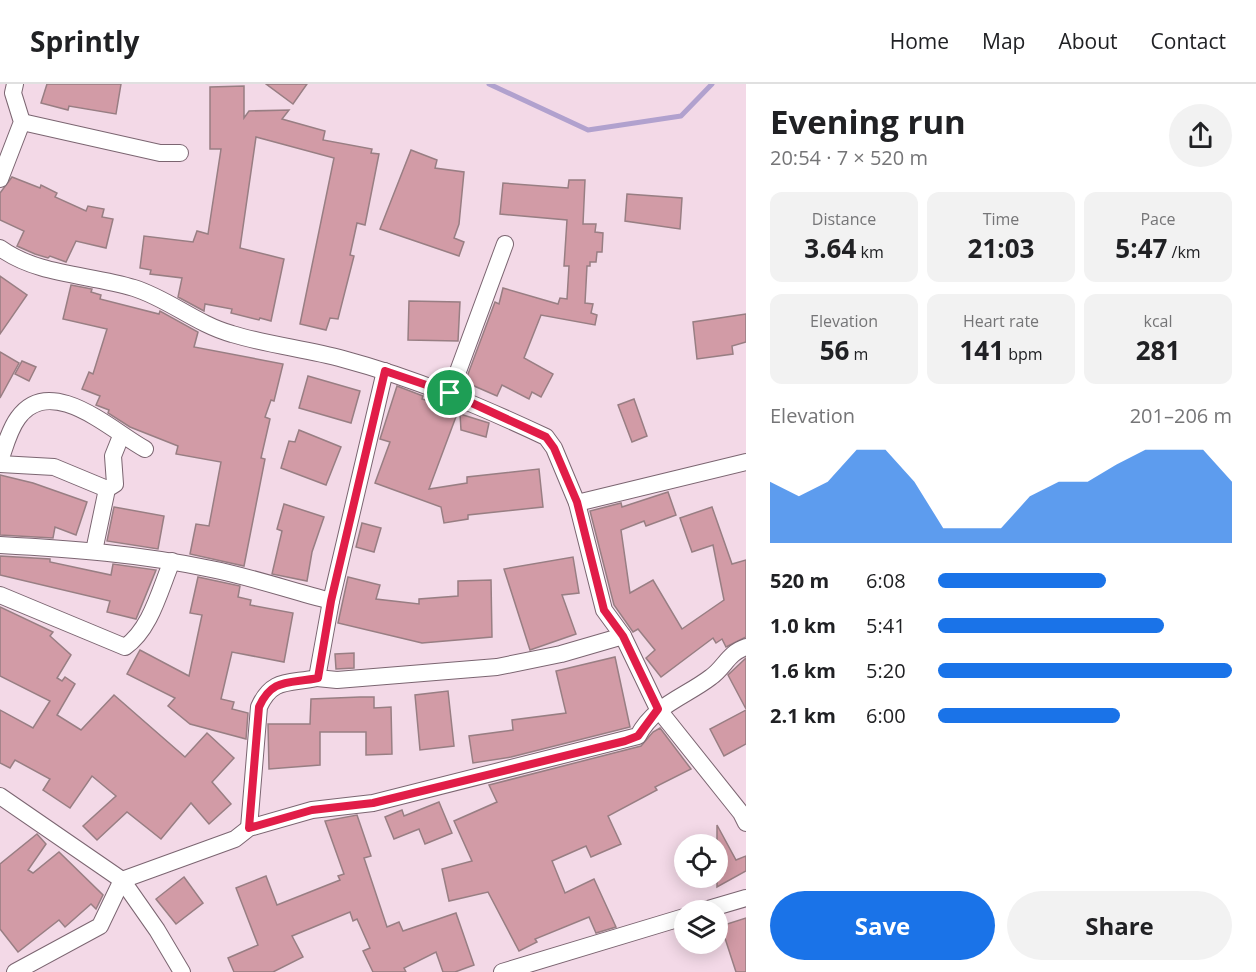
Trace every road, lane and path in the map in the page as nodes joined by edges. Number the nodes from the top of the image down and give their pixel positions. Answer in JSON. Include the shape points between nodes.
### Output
{"nodes":[{"id":1,"x":15,"y":84,"type":"edge"},
{"id":2,"x":22,"y":122,"type":"junction"},
{"id":3,"x":180,"y":153,"type":"dead end"},
{"id":4,"x":0,"y":179,"type":"edge"},
{"id":5,"x":505,"y":244,"type":"dead end"},
{"id":6,"x":0,"y":248,"type":"edge"},
{"id":7,"x":385,"y":371,"type":"junction"},
{"id":8,"x":450,"y":393,"type":"junction"},
{"id":9,"x":121,"y":436,"type":"junction"},
{"id":10,"x":145,"y":449,"type":"dead end"},
{"id":11,"x":0,"y":462,"type":"edge"},
{"id":12,"x":746,"y":462,"type":"edge"},
{"id":13,"x":108,"y":489,"type":"junction"},
{"id":14,"x":577,"y":502,"type":"junction"},
{"id":15,"x":0,"y":545,"type":"edge"},
{"id":16,"x":94,"y":551,"type":"junction"},
{"id":17,"x":172,"y":561,"type":"junction"},
{"id":18,"x":0,"y":596,"type":"edge"},
{"id":19,"x":331,"y":601,"type":"junction"},
{"id":20,"x":623,"y":636,"type":"junction"},
{"id":21,"x":746,"y":647,"type":"edge"},
{"id":22,"x":318,"y":678,"type":"junction"},
{"id":23,"x":658,"y":709,"type":"junction"},
{"id":24,"x":0,"y":796,"type":"edge"},
{"id":25,"x":744,"y":816,"type":"edge"},
{"id":26,"x":249,"y":828,"type":"junction"},
{"id":27,"x":122,"y":880,"type":"junction"},
{"id":28,"x":746,"y":898,"type":"edge"},
{"id":29,"x":728,"y":903,"type":"edge"},
{"id":30,"x":674,"y":920,"type":"edge"},
{"id":31,"x":15,"y":972,"type":"edge"},
{"id":32,"x":182,"y":972,"type":"edge"},
{"id":33,"x":502,"y":972,"type":"edge"}],
"edges":[{"from":1,"to":2,"type":"street"},
{"from":2,"to":3,"type":"street","via":[[160,153]]},
{"from":2,"to":4,"type":"street"},
{"from":5,"to":8,"type":"street"},
{"from":6,"to":7,"type":"street","via":[[41,268],[132,287],[232,334]]},
{"from":7,"to":8,"type":"street"},
{"from":7,"to":19,"type":"street"},
{"from":8,"to":14,"type":"street","via":[[546,437]]},
{"from":9,"to":10,"type":"street"},
{"from":9,"to":11,"type":"street","via":[[84,410],[68,403],[44,402],[29,406],[18,418]]},
{"from":9,"to":13,"type":"street","via":[[113,456],[115,484]]},
{"from":11,"to":13,"type":"street","via":[[54,467]]},
{"from":12,"to":14,"type":"street"},
{"from":13,"to":16,"type":"street"},
{"from":14,"to":20,"type":"street","via":[[604,610]]},
{"from":15,"to":16,"type":"street"},
{"from":16,"to":17,"type":"street"},
{"from":17,"to":18,"type":"street","via":[[144,626],[135,640],[125,646]]},
{"from":17,"to":19,"type":"street"},
{"from":19,"to":22,"type":"street"},
{"from":20,"to":22,"type":"street","via":[[561,654],[497,666],[348,679]]},
{"from":20,"to":23,"type":"street"},
{"from":21,"to":23,"type":"street","via":[[735,651],[710,678]]},
{"from":22,"to":26,"type":"street","via":[[273,685],[265,693],[259,707]]},
{"from":23,"to":25,"type":"street"},
{"from":23,"to":26,"type":"street","via":[[638,736],[625,741],[373,803],[312,810]]},
{"from":24,"to":27,"type":"street"},
{"from":26,"to":27,"type":"street","via":[[235,839]]},
{"from":27,"to":31,"type":"street","via":[[100,926]]},
{"from":27,"to":32,"type":"street"},
{"from":28,"to":29,"type":"street"},
{"from":30,"to":33,"type":"street"}]}
